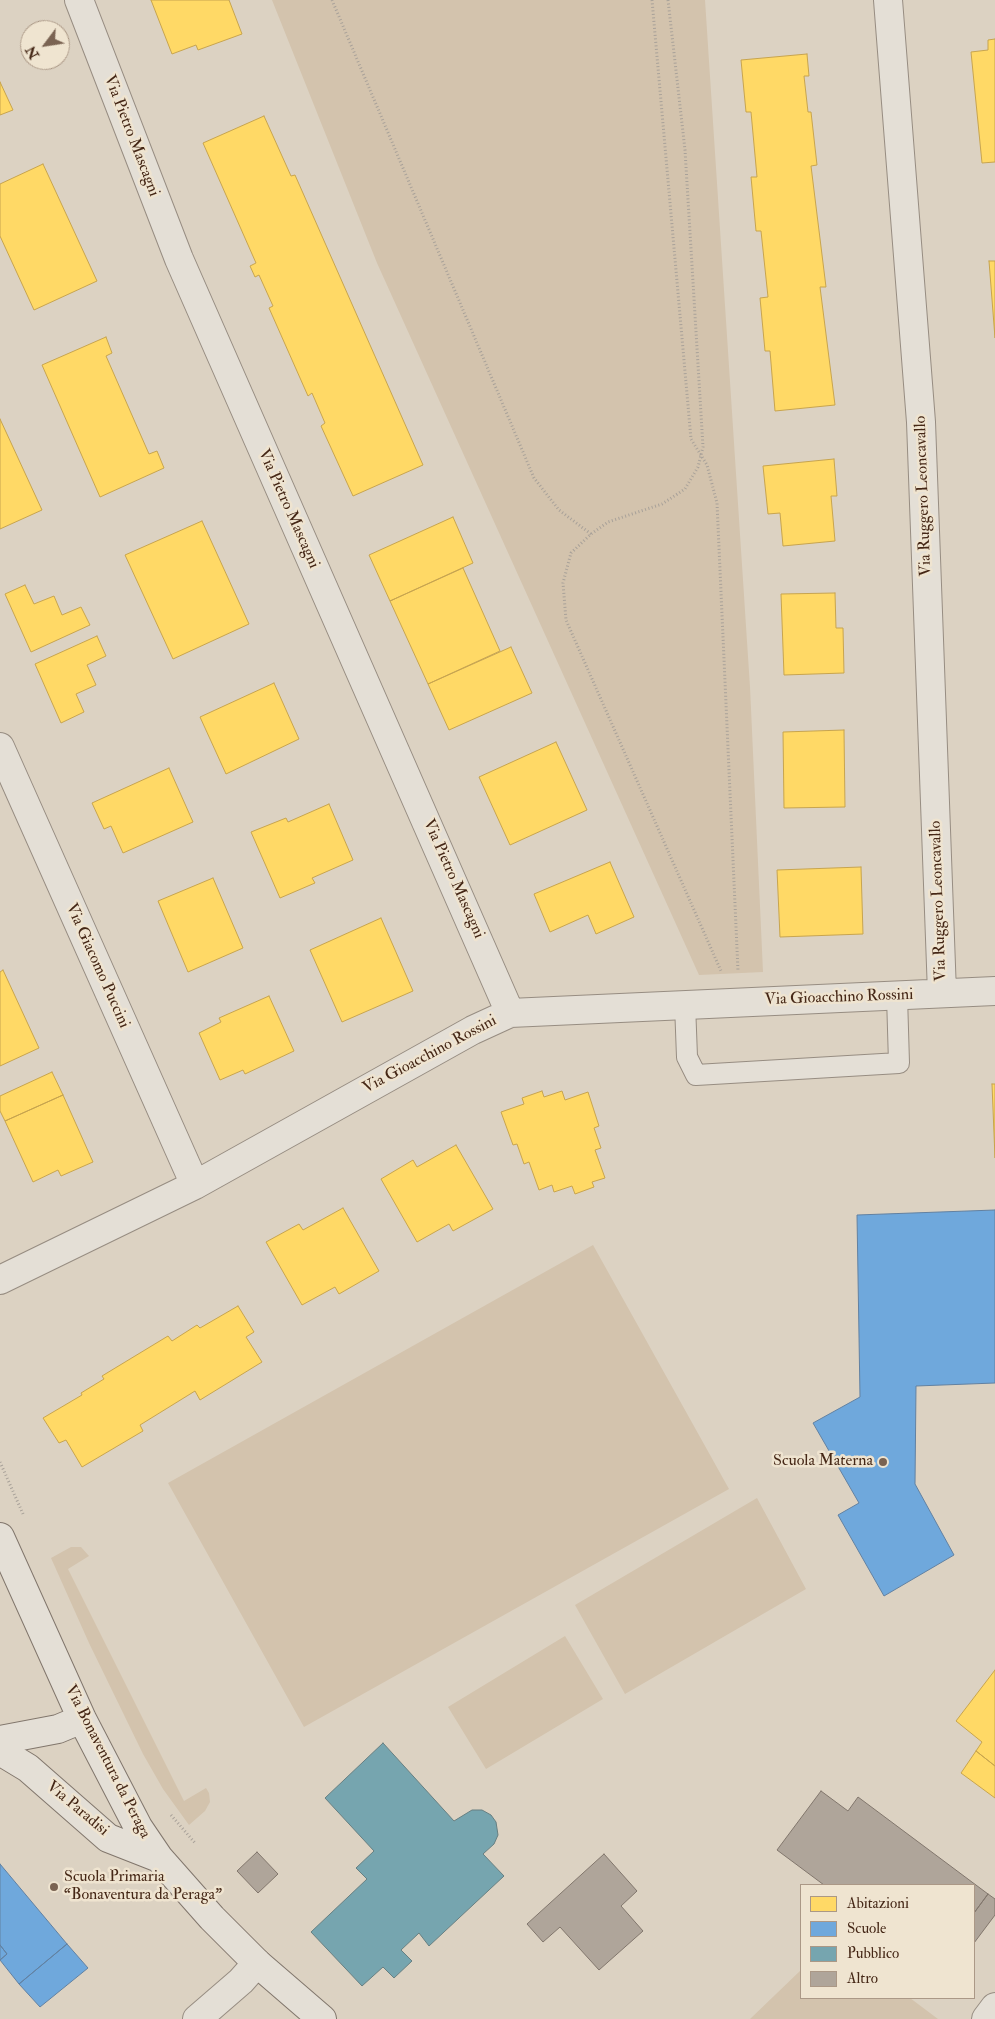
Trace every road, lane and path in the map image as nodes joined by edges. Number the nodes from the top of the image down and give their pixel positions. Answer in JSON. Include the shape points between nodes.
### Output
{"nodes":[{"id":1,"x":79,"y":0,"type":"edge"},
{"id":2,"x":332,"y":0,"type":"edge"},
{"id":3,"x":652,"y":0,"type":"edge"},
{"id":4,"x":668,"y":0,"type":"edge"},
{"id":5,"x":888,"y":0,"type":"edge"},
{"id":6,"x":701,"y":455,"type":"junction"},
{"id":7,"x":591,"y":534,"type":"junction"},
{"id":8,"x":0,"y":747,"type":"edge"},
{"id":9,"x":722,"y":974,"type":"dead end"},
{"id":10,"x":739,"y":979,"type":"dead end"},
{"id":11,"x":995,"y":991,"type":"edge"},
{"id":12,"x":942,"y":993,"type":"junction"},
{"id":13,"x":898,"y":996,"type":"junction"},
{"id":14,"x":685,"y":1004,"type":"junction"},
{"id":15,"x":510,"y":1013,"type":"junction"},
{"id":16,"x":194,"y":1185,"type":"junction"},
{"id":17,"x":0,"y":1280,"type":"edge"},
{"id":18,"x":0,"y":1462,"type":"edge"},
{"id":19,"x":27,"y":1523,"type":"dead end"},
{"id":20,"x":0,"y":1536,"type":"edge"},
{"id":21,"x":82,"y":1718,"type":"junction"},
{"id":22,"x":0,"y":1740,"type":"edge"},
{"id":23,"x":0,"y":1751,"type":"edge"},
{"id":24,"x":160,"y":1858,"type":"junction"},
{"id":25,"x":257,"y":1963,"type":"junction"},
{"id":26,"x":995,"y":2007,"type":"edge"},
{"id":27,"x":197,"y":2019,"type":"edge"},
{"id":28,"x":322,"y":2019,"type":"edge"},
{"id":29,"x":986,"y":2019,"type":"edge"}],
"edges":[{"from":1,"to":15,"type":"street","name":"Via Pietro Mascagni","via":[[179,259]]},
{"from":2,"to":7,"type":"path","via":[[534,478],[559,510]]},
{"from":3,"to":6,"type":"path","via":[[691,440]]},
{"from":4,"to":6,"type":"path","via":[[685,150]]},
{"from":5,"to":12,"type":"street","name":"Via Ruggero Leoncavallo","via":[[921,422]]},
{"from":6,"to":7,"type":"path","via":[[698,467],[684,489],[662,504],[608,522]]},
{"from":6,"to":10,"type":"path","via":[[708,465],[717,503]]},
{"from":7,"to":9,"type":"path","via":[[571,553],[563,583],[566,620]]},
{"from":8,"to":16,"type":"street","name":"Via Giacomo Puccini"},
{"from":11,"to":12,"type":"street","name":"Via Gioacchino Rossini"},
{"from":12,"to":13,"type":"street","name":"Via Gioacchino Rossini"},
{"from":13,"to":14,"type":"street","name":"Via Gioacchino Rossini"},
{"from":13,"to":14,"type":"lane","via":[[899,1063],[696,1075],[687,1057]]},
{"from":14,"to":15,"type":"street","name":"Via Gioacchino Rossini"},
{"from":15,"to":16,"type":"street","name":"Via Gioacchino Rossini","via":[[473,1030]]},
{"from":16,"to":17,"type":"street","name":"Via Gioacchino Rossini"},
{"from":18,"to":19,"type":"path"},
{"from":20,"to":21,"type":"street","name":"Via Bonaventura da Peraga"},
{"from":21,"to":22,"type":"street","via":[[58,1729]]},
{"from":21,"to":24,"type":"street","name":"Via Bonaventura da Peraga","via":[[138,1827]]},
{"from":23,"to":24,"type":"street","name":"Via Paradisi","via":[[28,1768],[108,1838]]},
{"from":24,"to":25,"type":"street","name":"Via Bonaventura da Peraga"},
{"from":25,"to":27,"type":"street"},
{"from":25,"to":28,"type":"street","name":"Via Bonaventura da Peraga"},
{"from":26,"to":29,"type":"street"}]}
